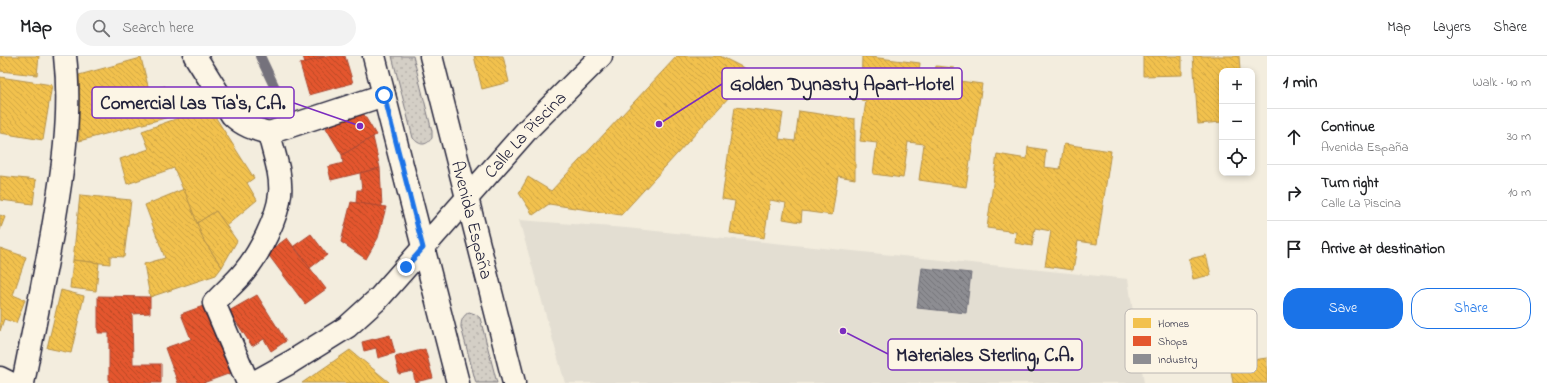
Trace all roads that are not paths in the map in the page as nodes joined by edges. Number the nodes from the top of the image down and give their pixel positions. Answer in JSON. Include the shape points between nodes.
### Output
{"nodes":[{"id":1,"x":65,"y":56,"type":"edge"},
{"id":2,"x":195,"y":56,"type":"edge"},
{"id":3,"x":374,"y":56,"type":"edge"},
{"id":4,"x":431,"y":56,"type":"edge"},
{"id":5,"x":600,"y":56,"type":"edge"},
{"id":6,"x":384,"y":95,"type":"junction"},
{"id":7,"x":269,"y":133,"type":"junction"},
{"id":8,"x":467,"y":198,"type":"junction"},
{"id":9,"x":423,"y":248,"type":"junction"},
{"id":10,"x":0,"y":378,"type":"edge"},
{"id":11,"x":10,"y":383,"type":"edge"},
{"id":12,"x":23,"y":383,"type":"edge"},
{"id":13,"x":248,"y":383,"type":"edge"},
{"id":14,"x":253,"y":383,"type":"edge"},
{"id":15,"x":458,"y":383,"type":"edge"},
{"id":16,"x":514,"y":383,"type":"edge"}],
"edges":[{"from":1,"to":12,"type":"street","via":[[66,136],[60,186]]},
{"from":2,"to":7,"type":"street","via":[[232,115],[252,129]]},
{"from":3,"to":6,"type":"street"},
{"from":4,"to":8,"type":"street","name":"Avenida España"},
{"from":5,"to":8,"type":"street","name":"Calle La Piscina","via":[[527,130]]},
{"from":6,"to":7,"type":"street"},
{"from":6,"to":9,"type":"street"},
{"from":7,"to":13,"type":"street","via":[[279,174],[280,194],[274,215],[263,243],[244,272],[214,303]]},
{"from":8,"to":9,"type":"street","name":"Calle La Piscina"},
{"from":8,"to":16,"type":"street","name":"Avenida España"},
{"from":9,"to":14,"type":"street","name":"Calle La Piscina","via":[[379,298],[347,327]]},
{"from":9,"to":15,"type":"street"},
{"from":10,"to":11,"type":"street"}]}
